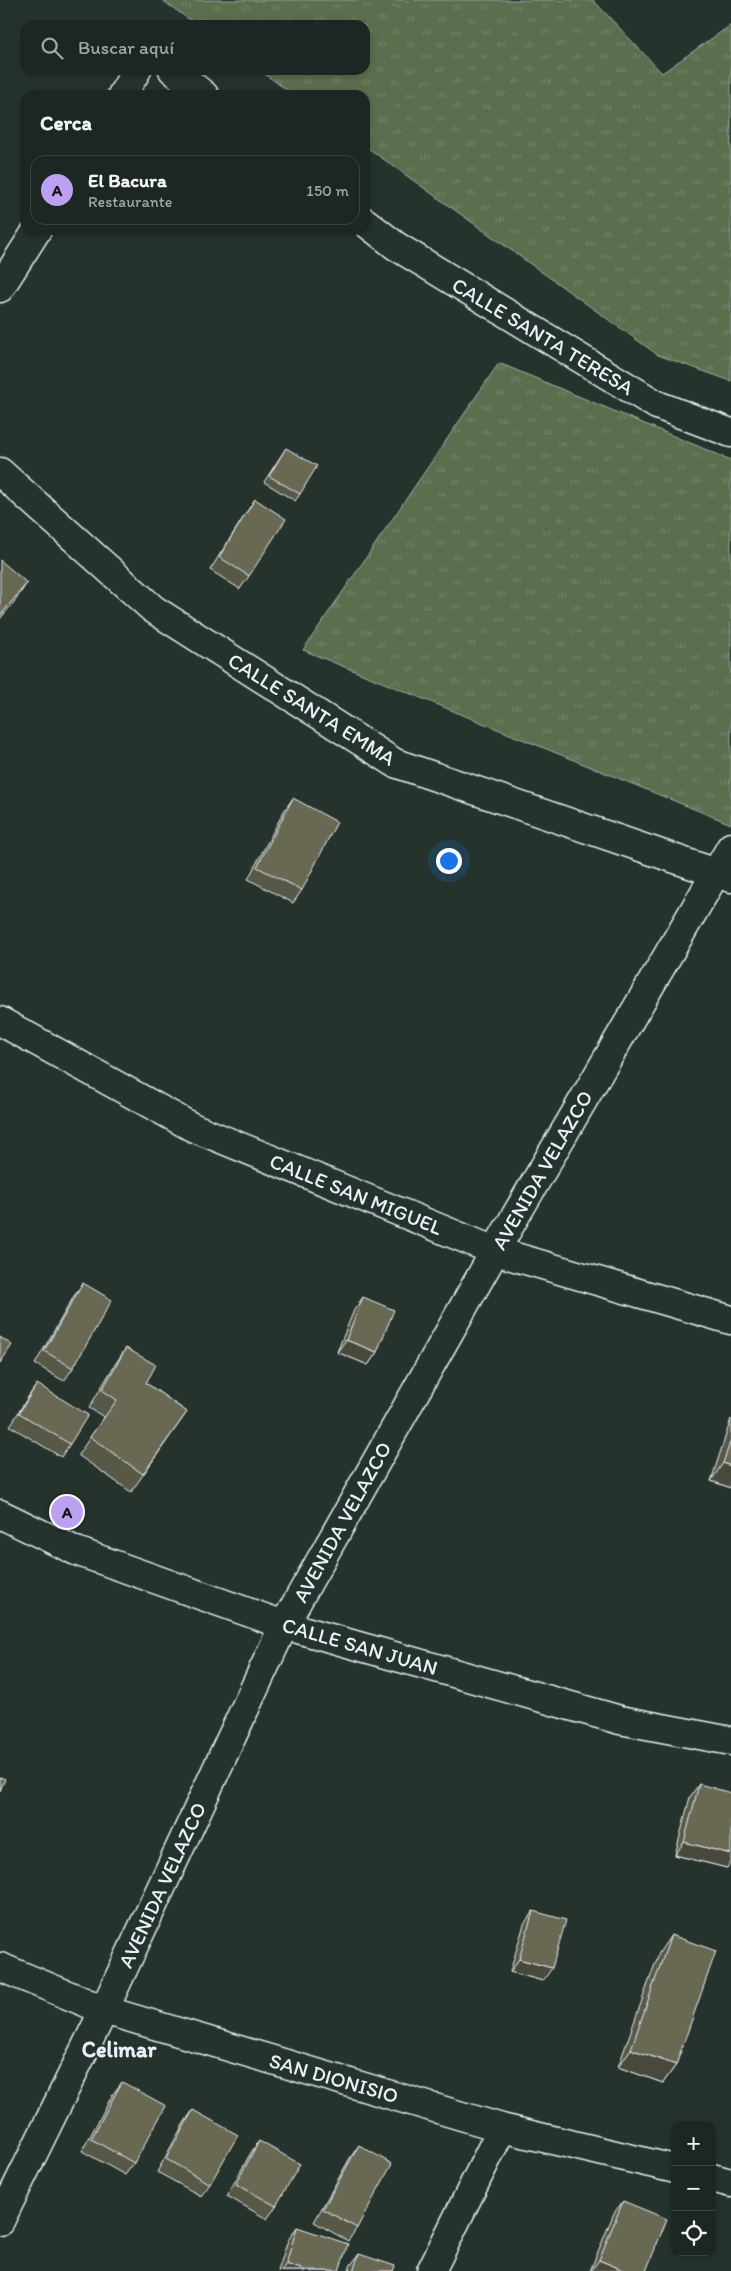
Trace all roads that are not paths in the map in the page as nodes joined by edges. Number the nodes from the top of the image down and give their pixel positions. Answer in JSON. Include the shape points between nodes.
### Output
{"nodes":[{"id":1,"x":135,"y":75,"type":"edge"},
{"id":2,"x":179,"y":75,"type":"edge"},
{"id":3,"x":125,"y":90,"type":"edge"},
{"id":4,"x":198,"y":90,"type":"edge"},
{"id":5,"x":370,"y":226,"type":"edge"},
{"id":6,"x":34,"y":235,"type":"edge"},
{"id":7,"x":0,"y":288,"type":"edge"},
{"id":8,"x":731,"y":433,"type":"edge"},
{"id":9,"x":0,"y":472,"type":"edge"},
{"id":10,"x":731,"y":847,"type":"edge"},
{"id":11,"x":723,"y":876,"type":"edge"},
{"id":12,"x":0,"y":1021,"type":"edge"},
{"id":13,"x":495,"y":1250,"type":"junction"},
{"id":14,"x":731,"y":1320,"type":"edge"},
{"id":15,"x":0,"y":1514,"type":"edge"},
{"id":16,"x":284,"y":1624,"type":"junction"},
{"id":17,"x":731,"y":1741,"type":"edge"},
{"id":18,"x":0,"y":1967,"type":"edge"},
{"id":19,"x":104,"y":2010,"type":"junction"},
{"id":20,"x":502,"y":2128,"type":"junction"},
{"id":21,"x":671,"y":2168,"type":"edge"},
{"id":22,"x":716,"y":2179,"type":"edge"},
{"id":23,"x":731,"y":2183,"type":"edge"},
{"id":24,"x":0,"y":2221,"type":"edge"},
{"id":25,"x":431,"y":2271,"type":"edge"}],
"edges":[{"from":1,"to":3,"type":"street"},
{"from":2,"to":4,"type":"street"},
{"from":5,"to":8,"type":"street","name":"CALLE SANTA TERESA","via":[[396,246],[657,405]]},
{"from":6,"to":7,"type":"street"},
{"from":9,"to":11,"type":"street","name":"CALLE SANTA EMMA","via":[[153,609],[395,763]]},
{"from":10,"to":11,"type":"street","name":"AVENIDA VELAZCO"},
{"from":11,"to":13,"type":"street","name":"AVENIDA VELAZCO"},
{"from":12,"to":13,"type":"street","name":"CALLE SAN MIGUEL","via":[[192,1127]]},
{"from":13,"to":14,"type":"street","name":"CALLE SAN MIGUEL"},
{"from":13,"to":16,"type":"street","name":"AVENIDA VELAZCO"},
{"from":15,"to":16,"type":"street","name":"CALLE SAN JUAN","via":[[76,1551]]},
{"from":16,"to":17,"type":"street","name":"CALLE SAN JUAN","via":[[620,1720]]},
{"from":16,"to":19,"type":"street","name":"AVENIDA VELAZCO"},
{"from":18,"to":19,"type":"street","name":"SAN DIONISIO"},
{"from":19,"to":20,"type":"street","name":"SAN DIONISIO"},
{"from":19,"to":24,"type":"street","name":"AVENIDA VELAZCO"},
{"from":20,"to":21,"type":"street","name":"SAN DIONISIO"},
{"from":20,"to":25,"type":"street"},
{"from":22,"to":23,"type":"street"}]}
